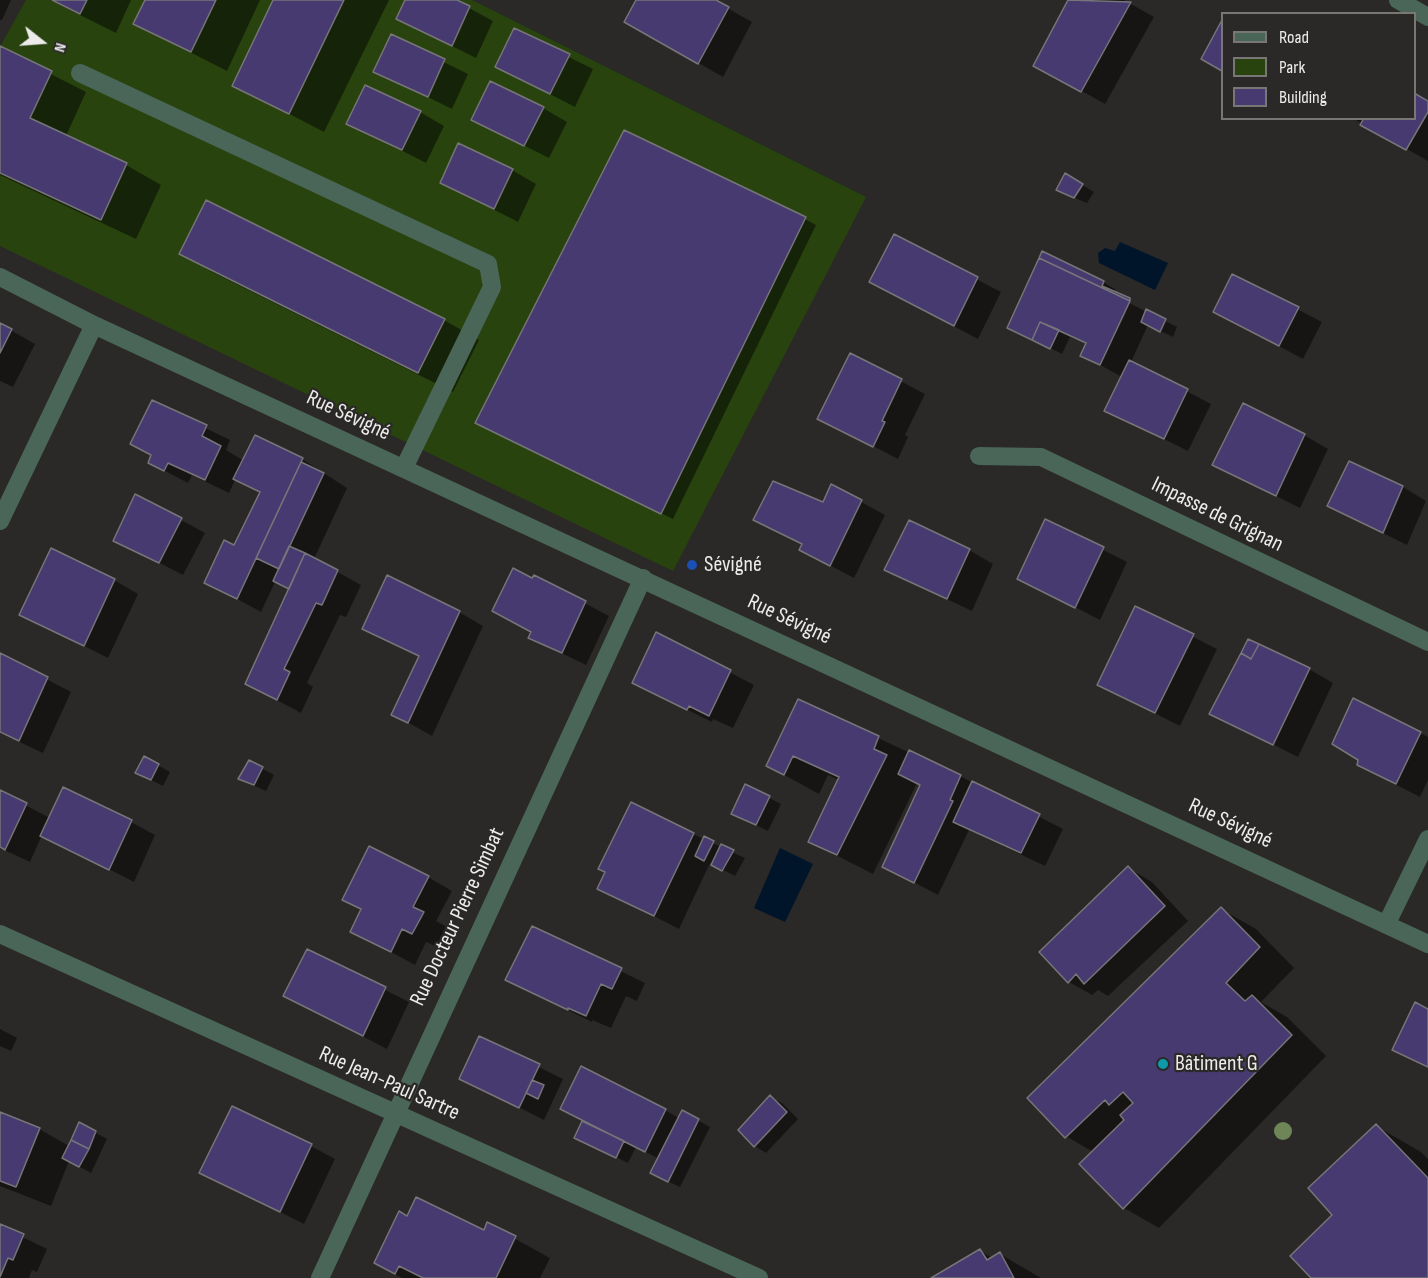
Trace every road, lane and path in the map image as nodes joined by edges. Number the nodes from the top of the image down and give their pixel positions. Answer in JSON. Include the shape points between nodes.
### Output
{"nodes":[{"id":1,"x":1398,"y":0,"type":"edge"},
{"id":2,"x":1428,"y":17,"type":"edge"},
{"id":3,"x":80,"y":73,"type":"dead end"},
{"id":4,"x":0,"y":278,"type":"edge"},
{"id":5,"x":94,"y":325,"type":"junction"},
{"id":6,"x":979,"y":456,"type":"dead end"},
{"id":7,"x":404,"y":468,"type":"junction"},
{"id":8,"x":0,"y":521,"type":"edge"},
{"id":9,"x":643,"y":578,"type":"junction"},
{"id":10,"x":1428,"y":642,"type":"edge"},
{"id":11,"x":1428,"y":839,"type":"edge"},
{"id":12,"x":1387,"y":923,"type":"junction"},
{"id":13,"x":0,"y":934,"type":"edge"},
{"id":14,"x":1428,"y":944,"type":"edge"},
{"id":15,"x":394,"y":1113,"type":"junction"},
{"id":16,"x":320,"y":1278,"type":"edge"},
{"id":17,"x":759,"y":1278,"type":"edge"}],
"edges":[{"from":1,"to":2,"type":"street"},
{"from":3,"to":7,"type":"street","via":[[488,264],[492,287]]},
{"from":4,"to":5,"type":"street","name":"Rue Sévigné"},
{"from":5,"to":7,"type":"street","name":"Rue Sévigné"},
{"from":5,"to":8,"type":"street"},
{"from":6,"to":10,"type":"street","name":"Impasse de Grignan","via":[[1041,457]]},
{"from":7,"to":9,"type":"street","name":"Rue Sévigné"},
{"from":9,"to":12,"type":"street","name":"Rue Sévigné"},
{"from":9,"to":15,"type":"street","name":"Rue Docteur Pierre Simbat"},
{"from":11,"to":12,"type":"street"},
{"from":12,"to":14,"type":"street","name":"Rue Sévigné"},
{"from":13,"to":15,"type":"street","name":"Rue Jean-Paul Sartre"},
{"from":15,"to":16,"type":"street","name":"Rue Docteur Pierre Simbat"},
{"from":15,"to":17,"type":"street","name":"Rue Jean-Paul Sartre"}]}
